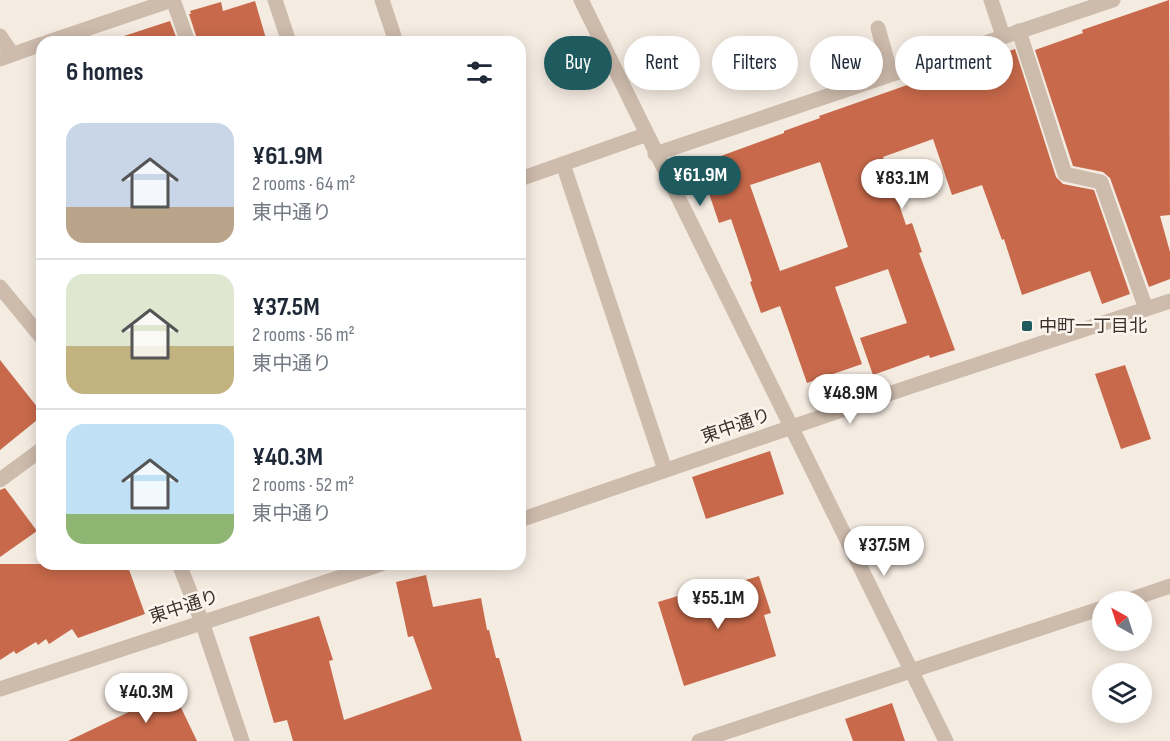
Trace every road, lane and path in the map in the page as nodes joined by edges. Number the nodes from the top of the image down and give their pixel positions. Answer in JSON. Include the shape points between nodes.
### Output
{"nodes":[{"id":1,"x":173,"y":0,"type":"edge"},
{"id":2,"x":275,"y":0,"type":"edge"},
{"id":3,"x":382,"y":0,"type":"edge"},
{"id":4,"x":581,"y":0,"type":"edge"},
{"id":5,"x":991,"y":0,"type":"edge"},
{"id":6,"x":1113,"y":0,"type":"edge"},
{"id":7,"x":878,"y":28,"type":"dead end"},
{"id":8,"x":1019,"y":31,"type":"junction"},
{"id":9,"x":0,"y":36,"type":"edge"},
{"id":10,"x":85,"y":36,"type":"edge"},
{"id":11,"x":186,"y":36,"type":"edge"},
{"id":12,"x":287,"y":36,"type":"edge"},
{"id":13,"x":394,"y":36,"type":"edge"},
{"id":14,"x":1003,"y":36,"type":"joint"},
{"id":15,"x":36,"y":46,"type":"edge"},
{"id":16,"x":6,"y":56,"type":"edge"},
{"id":17,"x":895,"y":73,"type":"edge"},
{"id":18,"x":891,"y":74,"type":"junction"},
{"id":19,"x":645,"y":135,"type":"junction"},
{"id":20,"x":655,"y":154,"type":"junction"},
{"id":21,"x":563,"y":164,"type":"junction"},
{"id":22,"x":526,"y":177,"type":"edge"},
{"id":23,"x":1,"y":291,"type":"edge"},
{"id":24,"x":1170,"y":301,"type":"edge"},
{"id":25,"x":1146,"y":309,"type":"junction"},
{"id":26,"x":36,"y":331,"type":"edge"},
{"id":27,"x":791,"y":428,"type":"junction"},
{"id":28,"x":36,"y":453,"type":"edge"},
{"id":29,"x":665,"y":470,"type":"junction"},
{"id":30,"x":0,"y":480,"type":"edge"},
{"id":31,"x":526,"y":518,"type":"edge"},
{"id":32,"x":181,"y":570,"type":"edge"},
{"id":33,"x":353,"y":570,"type":"edge"},
{"id":34,"x":1170,"y":586,"type":"edge"},
{"id":35,"x":1152,"y":592,"type":"edge"},
{"id":36,"x":1092,"y":611,"type":"edge"},
{"id":37,"x":202,"y":622,"type":"junction"},
{"id":38,"x":913,"y":670,"type":"junction"},
{"id":39,"x":0,"y":689,"type":"edge"},
{"id":40,"x":242,"y":741,"type":"edge"},
{"id":41,"x":699,"y":741,"type":"edge"},
{"id":42,"x":946,"y":741,"type":"edge"}],
"edges":[{"from":1,"to":10,"type":"street"},
{"from":1,"to":11,"type":"street"},
{"from":2,"to":12,"type":"street"},
{"from":3,"to":13,"type":"street"},
{"from":4,"to":19,"type":"street"},
{"from":5,"to":14,"type":"street"},
{"from":6,"to":8,"type":"street"},
{"from":7,"to":18,"type":"street"},
{"from":8,"to":14,"type":"street"},
{"from":8,"to":25,"type":"street","via":[[1065,174],[1101,182]]},
{"from":9,"to":16,"type":"street"},
{"from":15,"to":16,"type":"street"},
{"from":17,"to":18,"type":"street"},
{"from":18,"to":20,"type":"street"},
{"from":19,"to":20,"type":"street"},
{"from":19,"to":21,"type":"street"},
{"from":20,"to":27,"type":"street"},
{"from":21,"to":22,"type":"street"},
{"from":21,"to":29,"type":"street"},
{"from":23,"to":26,"type":"street"},
{"from":24,"to":25,"type":"street","name":"東中通り"},
{"from":25,"to":27,"type":"street","name":"東中通り"},
{"from":27,"to":29,"type":"street","name":"東中通り"},
{"from":27,"to":38,"type":"street"},
{"from":28,"to":30,"type":"street"},
{"from":29,"to":31,"type":"street","name":"東中通り"},
{"from":32,"to":37,"type":"street"},
{"from":33,"to":37,"type":"street","name":"東中通り"},
{"from":34,"to":35,"type":"street"},
{"from":36,"to":38,"type":"street"},
{"from":37,"to":39,"type":"street","name":"東中通り"},
{"from":37,"to":40,"type":"street"},
{"from":38,"to":41,"type":"street"},
{"from":38,"to":42,"type":"street"}]}
